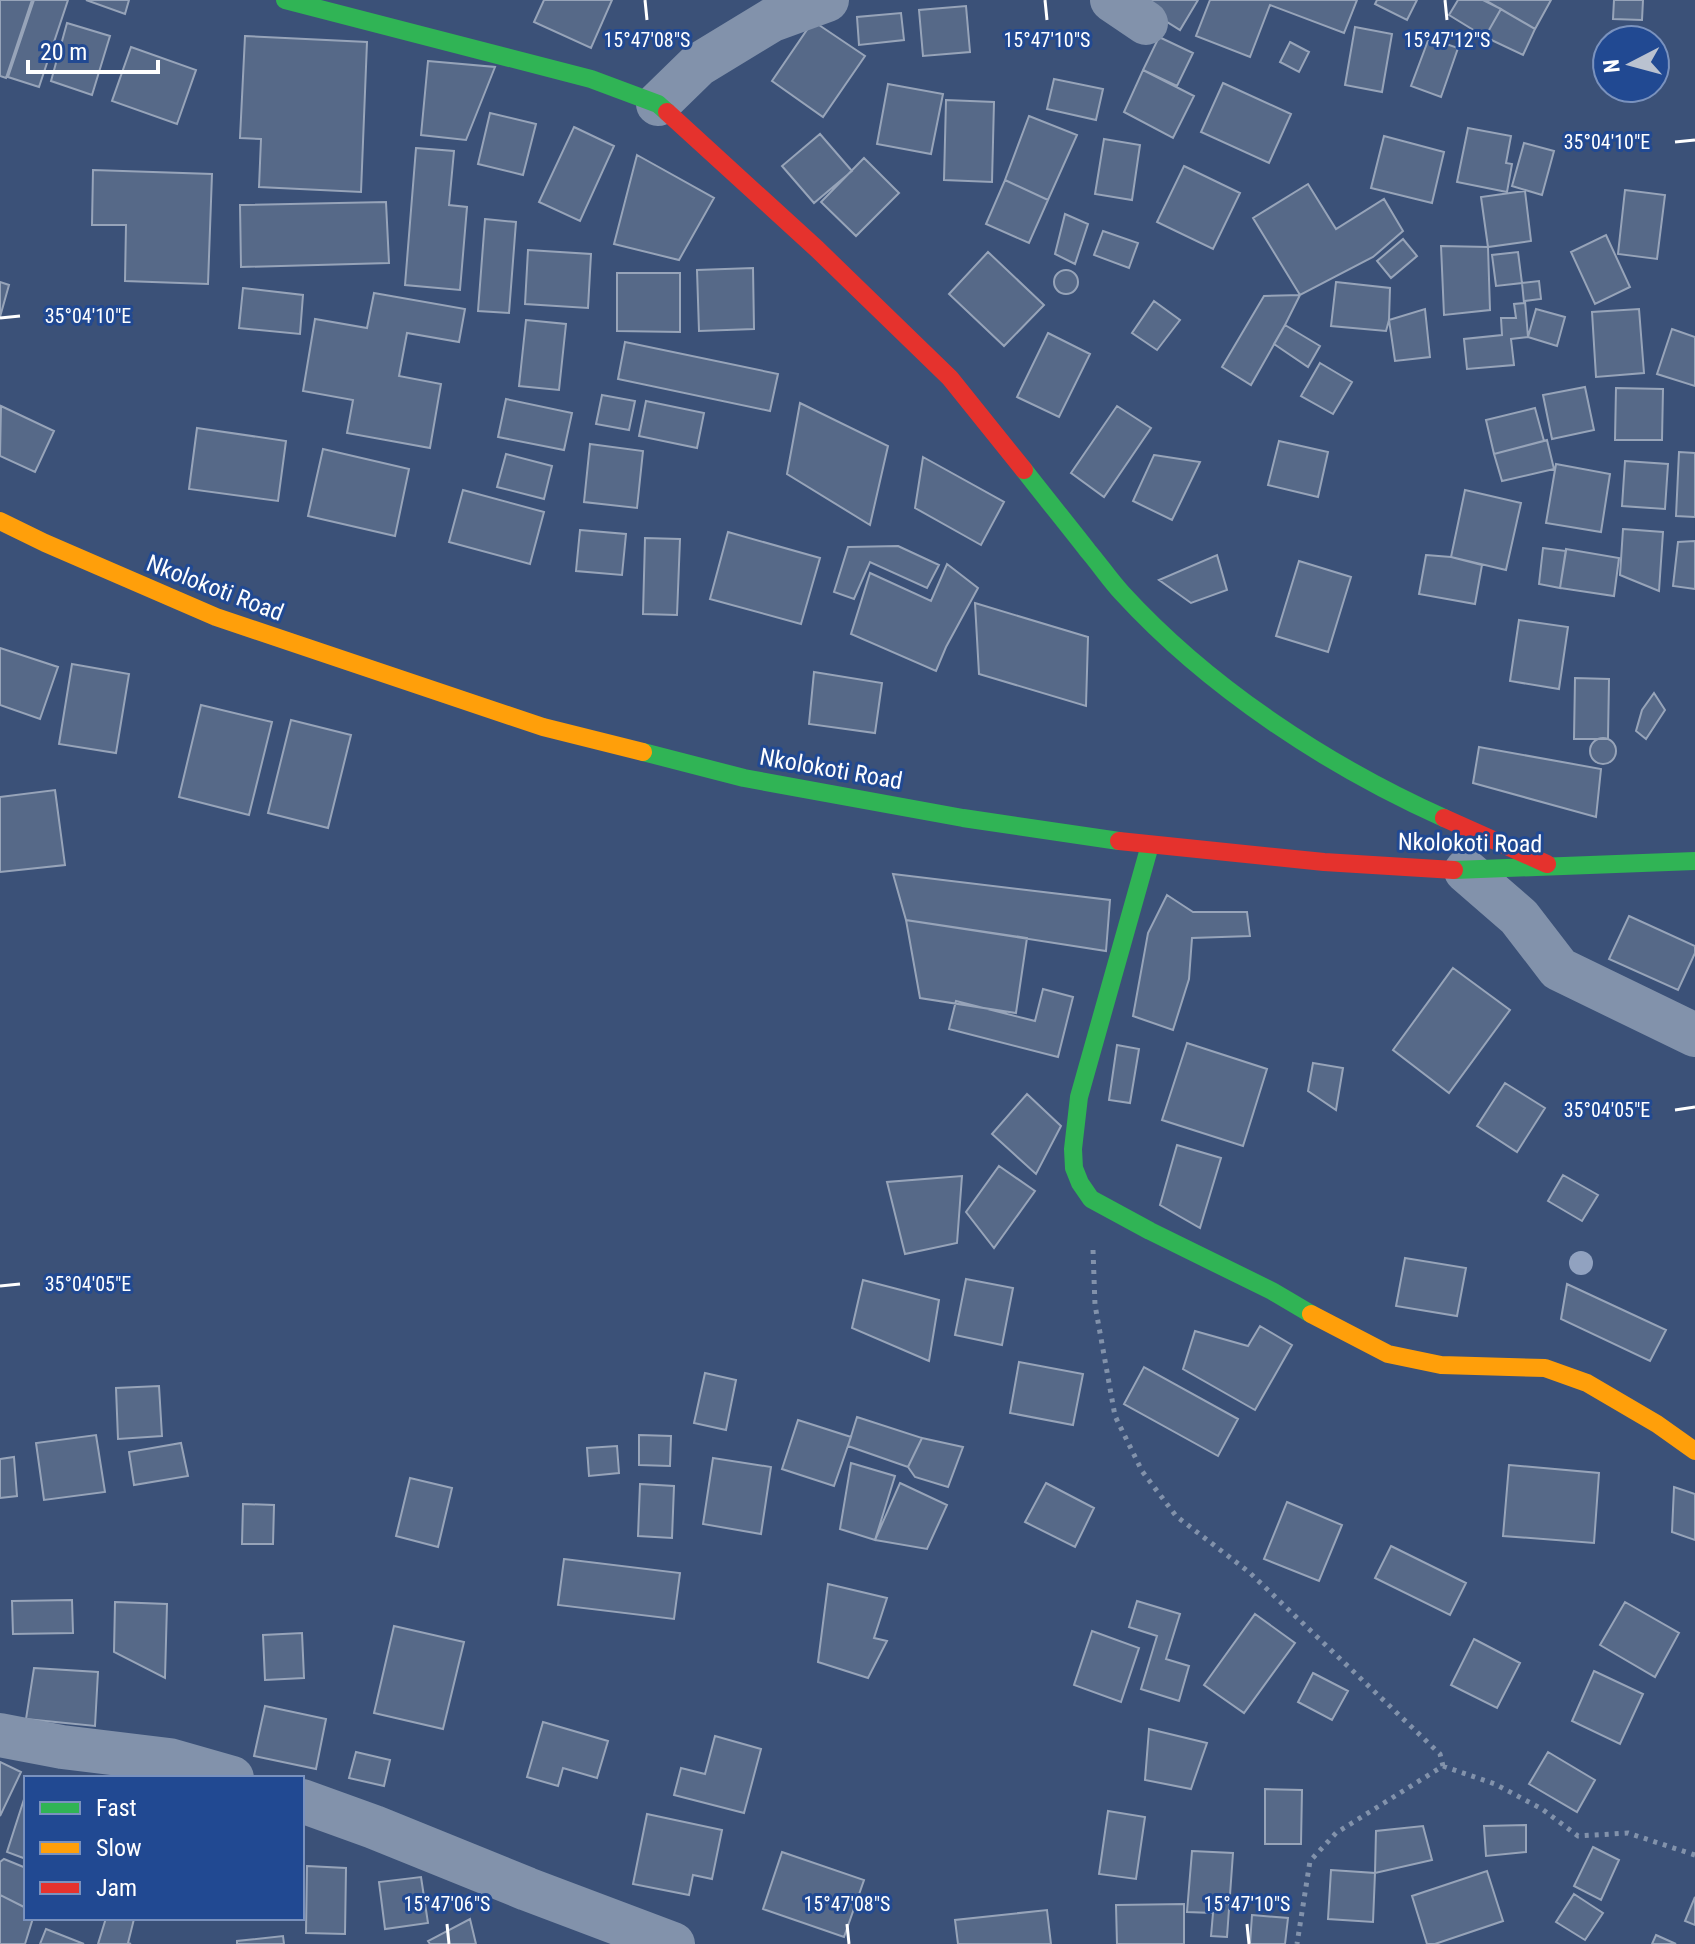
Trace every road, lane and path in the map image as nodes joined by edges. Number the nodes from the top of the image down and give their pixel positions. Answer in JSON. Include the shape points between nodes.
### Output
{"nodes":[{"id":1,"x":285,"y":0,"type":"edge"},
{"id":2,"x":827,"y":0,"type":"edge"},
{"id":3,"x":658,"y":104,"type":"junction"},
{"id":4,"x":0,"y":521,"type":"edge"},
{"id":5,"x":1150,"y":845,"type":"junction"},
{"id":6,"x":1695,"y":861,"type":"edge"},
{"id":7,"x":1557,"y":868,"type":"junction"},
{"id":8,"x":1466,"y":871,"type":"junction"},
{"id":9,"x":1695,"y":1035,"type":"edge"},
{"id":10,"x":1091,"y":1199,"type":"junction"},
{"id":11,"x":1695,"y":1451,"type":"edge"},
{"id":12,"x":0,"y":1735,"type":"edge"},
{"id":13,"x":1443,"y":1766,"type":"junction"},
{"id":14,"x":225,"y":1776,"type":"edge"},
{"id":15,"x":304,"y":1802,"type":"edge"},
{"id":16,"x":1695,"y":1855,"type":"edge"},
{"id":17,"x":673,"y":1944,"type":"edge"},
{"id":18,"x":1297,"y":1944,"type":"edge"}],
"edges":[{"from":1,"to":3,"type":"street","via":[[591,79]]},
{"from":2,"to":3,"type":"street","via":[[772,20],[698,65]]},
{"from":3,"to":7,"type":"street","via":[[950,378],[1122,593],[1178,648],[1313,750],[1410,803]]},
{"from":4,"to":5,"type":"street","name":"Nkolokoti Road","via":[[216,617],[543,727],[744,778]]},
{"from":5,"to":8,"type":"street","name":"Nkolokoti Road"},
{"from":5,"to":10,"type":"street","via":[[1079,1097],[1074,1168]]},
{"from":6,"to":7,"type":"street","name":"Nkolokoti Road"},
{"from":7,"to":8,"type":"street","name":"Nkolokoti Road"},
{"from":8,"to":9,"type":"street","via":[[1519,917],[1559,969]]},
{"from":10,"to":11,"type":"street","via":[[1388,1354],[1441,1365],[1545,1368],[1587,1383]]},
{"from":10,"to":13,"type":"path","via":[[1095,1305],[1115,1416],[1142,1471],[1176,1516],[1249,1572],[1440,1754]]},
{"from":12,"to":14,"type":"street","via":[[169,1760]]},
{"from":13,"to":16,"type":"path","via":[[1495,1784],[1578,1836],[1628,1833]]},
{"from":13,"to":18,"type":"path","via":[[1336,1833],[1310,1861]]},
{"from":15,"to":17,"type":"street"}]}
